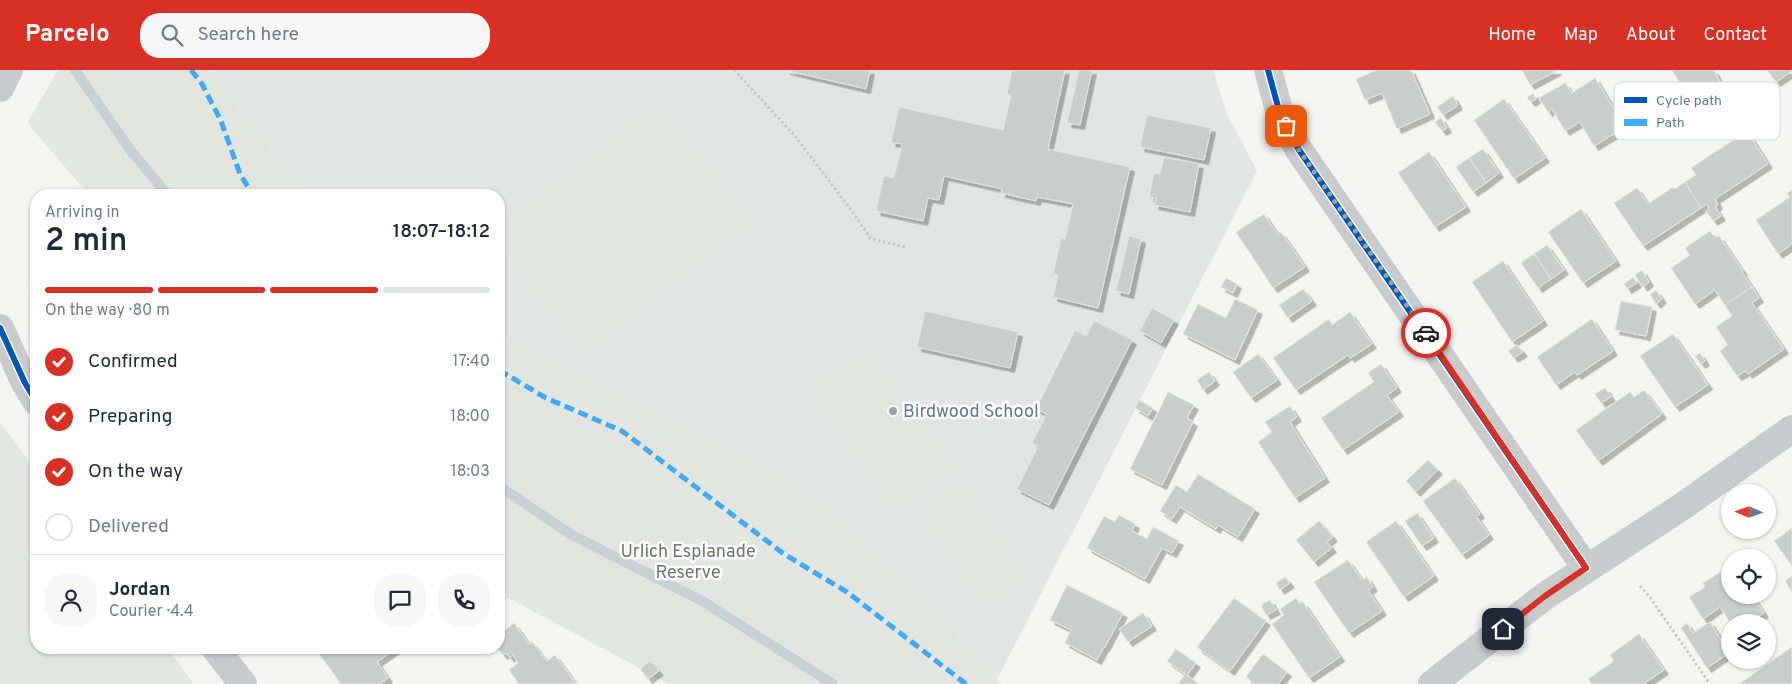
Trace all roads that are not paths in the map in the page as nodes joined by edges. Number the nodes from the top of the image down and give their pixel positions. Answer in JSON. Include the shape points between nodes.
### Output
{"nodes":[{"id":1,"x":9,"y":70,"type":"edge"},
{"id":2,"x":1268,"y":70,"type":"edge"},
{"id":3,"x":0,"y":88,"type":"edge"},
{"id":4,"x":0,"y":328,"type":"edge"},
{"id":5,"x":30,"y":391,"type":"edge"},
{"id":6,"x":1792,"y":429,"type":"edge"},
{"id":7,"x":1586,"y":568,"type":"junction"},
{"id":8,"x":220,"y":654,"type":"edge"},
{"id":9,"x":243,"y":684,"type":"edge"},
{"id":10,"x":1432,"y":684,"type":"edge"}],
"edges":[{"from":1,"to":3,"type":"street"},
{"from":2,"to":7,"type":"street","via":[[1280,114],[1299,150]]},
{"from":4,"to":5,"type":"street"},
{"from":6,"to":7,"type":"street","via":[[1683,506]]},
{"from":7,"to":10,"type":"street"},
{"from":8,"to":9,"type":"street"}]}
